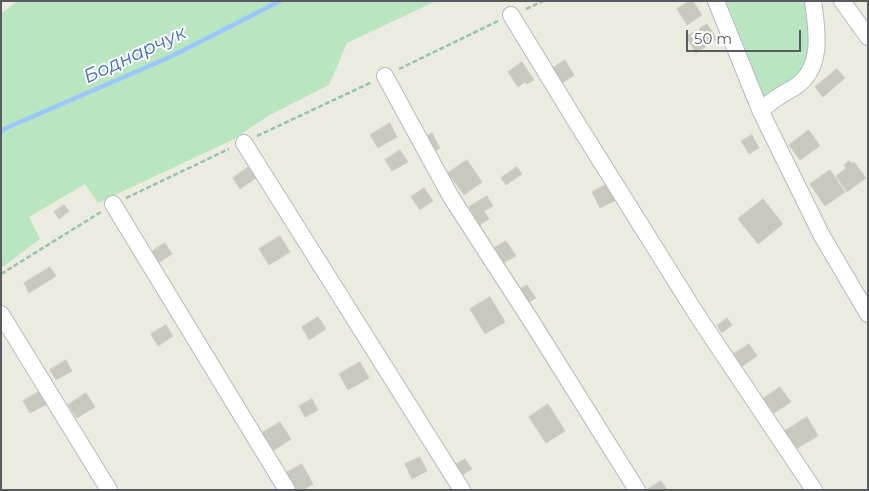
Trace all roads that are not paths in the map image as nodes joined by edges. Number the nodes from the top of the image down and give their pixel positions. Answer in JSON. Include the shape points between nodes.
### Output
{"nodes":[{"id":1,"x":716,"y":1,"type":"edge"},
{"id":2,"x":813,"y":1,"type":"edge"},
{"id":3,"x":842,"y":1,"type":"edge"},
{"id":4,"x":511,"y":15,"type":"road end"},
{"id":5,"x":868,"y":37,"type":"edge"},
{"id":6,"x":385,"y":76,"type":"road end"},
{"id":7,"x":761,"y":112,"type":"junction"},
{"id":8,"x":244,"y":143,"type":"road end"},
{"id":9,"x":113,"y":204,"type":"road end"},
{"id":10,"x":1,"y":314,"type":"edge"},
{"id":11,"x":868,"y":314,"type":"edge"},
{"id":12,"x":109,"y":490,"type":"edge"},
{"id":13,"x":287,"y":490,"type":"edge"},
{"id":14,"x":462,"y":490,"type":"edge"},
{"id":15,"x":636,"y":490,"type":"edge"},
{"id":16,"x":814,"y":490,"type":"edge"}],
"edges":[{"from":1,"to":7,"type":"street"},
{"from":2,"to":7,"type":"street","via":[[818,35],[816,56],[810,70],[800,83]]},
{"from":3,"to":5,"type":"street"},
{"from":4,"to":16,"type":"street","via":[[697,315]]},
{"from":6,"to":15,"type":"street","via":[[451,197]]},
{"from":7,"to":11,"type":"street","via":[[822,236]]},
{"from":8,"to":14,"type":"street"},
{"from":9,"to":13,"type":"street"},
{"from":10,"to":12,"type":"street"}]}
